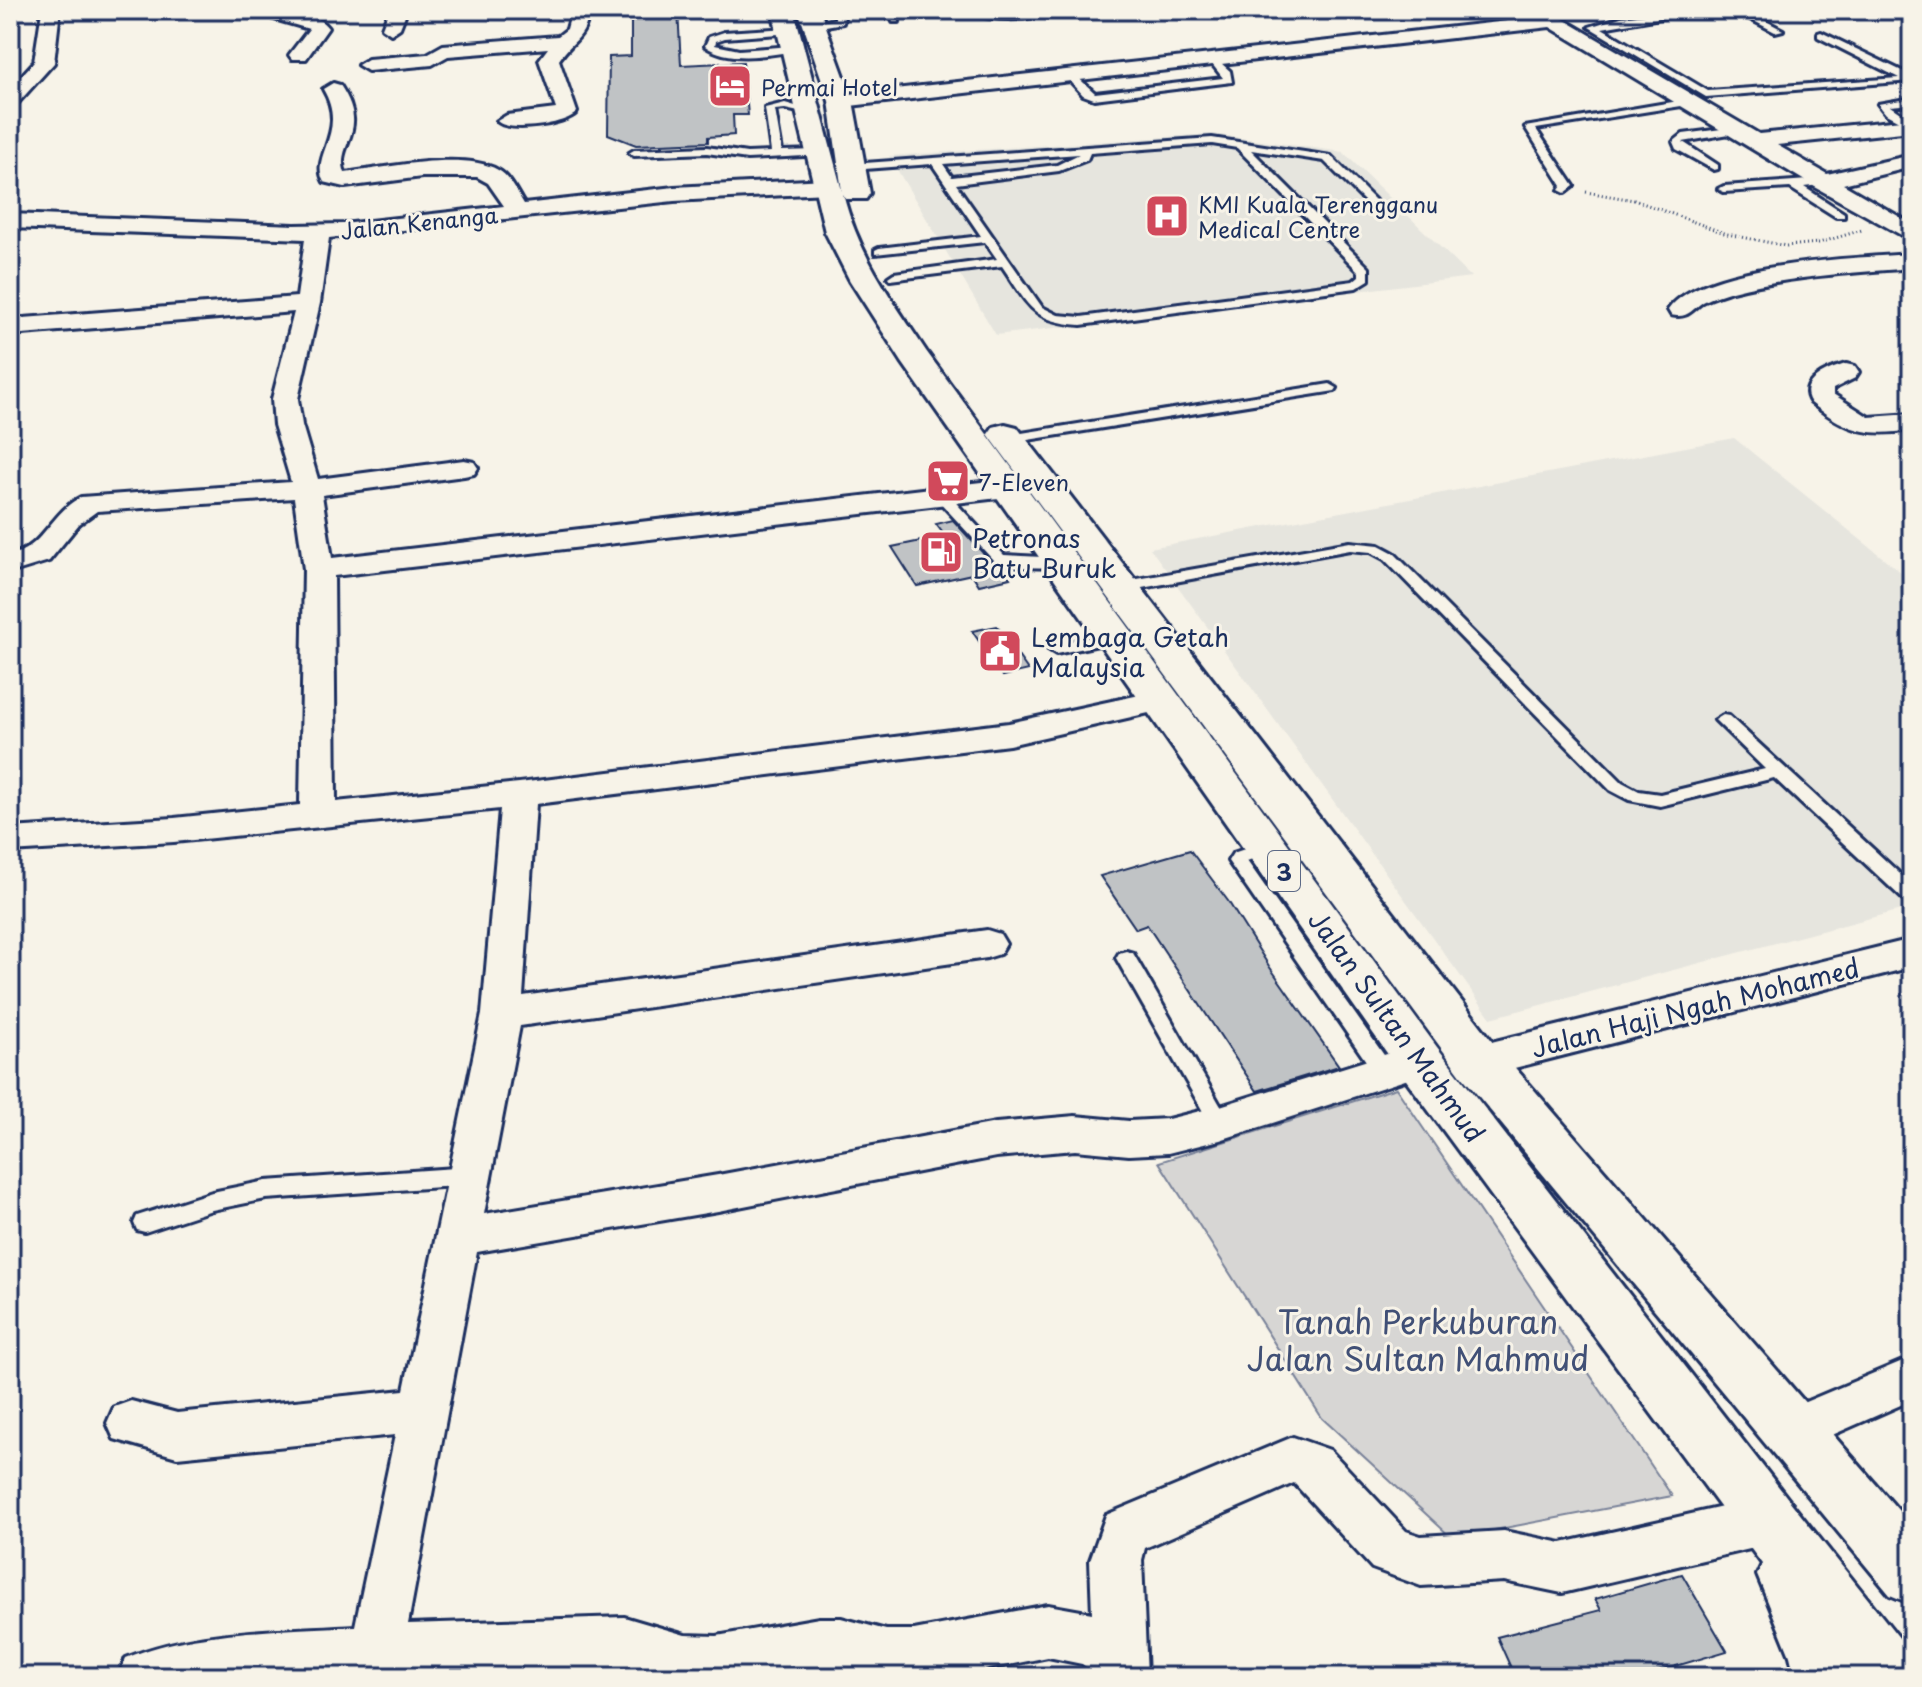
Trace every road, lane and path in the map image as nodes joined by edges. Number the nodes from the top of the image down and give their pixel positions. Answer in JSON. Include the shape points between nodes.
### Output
{"nodes":[{"id":1,"x":51,"y":10,"type":"edge"},
{"id":2,"x":281,"y":10,"type":"edge"},
{"id":3,"x":398,"y":10,"type":"edge"},
{"id":4,"x":581,"y":10,"type":"edge"},
{"id":5,"x":976,"y":10,"type":"edge"},
{"id":6,"x":1038,"y":10,"type":"edge"},
{"id":7,"x":1701,"y":10,"type":"edge"},
{"id":8,"x":1738,"y":10,"type":"edge"},
{"id":9,"x":1544,"y":16,"type":"edge"},
{"id":10,"x":793,"y":27,"type":"edge"},
{"id":11,"x":391,"y":28,"type":"dead end"},
{"id":12,"x":1778,"y":30,"type":"dead end"},
{"id":13,"x":1821,"y":35,"type":"dead end"},
{"id":14,"x":563,"y":41,"type":"junction"},
{"id":15,"x":1639,"y":54,"type":"junction"},
{"id":16,"x":299,"y":55,"type":"dead end"},
{"id":17,"x":1612,"y":56,"type":"junction"},
{"id":18,"x":368,"y":65,"type":"dead end"},
{"id":19,"x":333,"y":89,"type":"dead end"},
{"id":20,"x":10,"y":100,"type":"edge"},
{"id":21,"x":1912,"y":101,"type":"edge"},
{"id":22,"x":1690,"y":102,"type":"junction"},
{"id":23,"x":806,"y":106,"type":"junction"},
{"id":24,"x":507,"y":121,"type":"dead end"},
{"id":25,"x":1912,"y":125,"type":"edge"},
{"id":26,"x":1746,"y":136,"type":"junction"},
{"id":27,"x":1238,"y":143,"type":"junction"},
{"id":28,"x":1086,"y":150,"type":"junction"},
{"id":29,"x":634,"y":153,"type":"dead end"},
{"id":30,"x":1912,"y":161,"type":"edge"},
{"id":31,"x":936,"y":162,"type":"junction"},
{"id":32,"x":818,"y":165,"type":"junction"},
{"id":33,"x":1714,"y":167,"type":"dead end"},
{"id":34,"x":950,"y":181,"type":"junction"},
{"id":35,"x":1792,"y":184,"type":"junction"},
{"id":36,"x":1724,"y":189,"type":"dead end"},
{"id":37,"x":1565,"y":190,"type":"joint"},
{"id":38,"x":1819,"y":190,"type":"junction"},
{"id":39,"x":1371,"y":202,"type":"dead end"},
{"id":40,"x":518,"y":211,"type":"junction"},
{"id":41,"x":10,"y":221,"type":"edge"},
{"id":42,"x":1889,"y":221,"type":"junction"},
{"id":43,"x":318,"y":232,"type":"junction"},
{"id":44,"x":1912,"y":234,"type":"edge"},
{"id":45,"x":989,"y":238,"type":"junction"},
{"id":46,"x":1912,"y":261,"type":"edge"},
{"id":47,"x":1005,"y":262,"type":"junction"},
{"id":48,"x":887,"y":264,"type":"junction"},
{"id":49,"x":308,"y":303,"type":"junction"},
{"id":50,"x":1680,"y":310,"type":"dead end"},
{"id":51,"x":10,"y":327,"type":"edge"},
{"id":52,"x":1846,"y":372,"type":"dead end"},
{"id":53,"x":1330,"y":388,"type":"dead end"},
{"id":54,"x":1912,"y":422,"type":"edge"},
{"id":55,"x":1009,"y":439,"type":"junction"},
{"id":56,"x":464,"y":468,"type":"dead end"},
{"id":57,"x":1007,"y":488,"type":"junction"},
{"id":58,"x":307,"y":489,"type":"junction"},
{"id":59,"x":942,"y":496,"type":"junction"},
{"id":60,"x":1062,"y":563,"type":"junction"},
{"id":61,"x":10,"y":564,"type":"edge"},
{"id":62,"x":319,"y":569,"type":"junction"},
{"id":63,"x":1120,"y":587,"type":"junction"},
{"id":64,"x":1116,"y":637,"type":"junction"},
{"id":65,"x":1056,"y":649,"type":"dead end"},
{"id":66,"x":1163,"y":700,"type":"junction"},
{"id":67,"x":1723,"y":720,"type":"dead end"},
{"id":68,"x":1778,"y":771,"type":"junction"},
{"id":69,"x":519,"y":795,"type":"junction"},
{"id":70,"x":318,"y":816,"type":"junction"},
{"id":71,"x":10,"y":840,"type":"edge"},
{"id":72,"x":1912,"y":896,"type":"edge"},
{"id":73,"x":987,"y":944,"type":"dead end"},
{"id":74,"x":1912,"y":953,"type":"edge"},
{"id":75,"x":1126,"y":958,"type":"dead end"},
{"id":76,"x":502,"y":1014,"type":"junction"},
{"id":77,"x":1479,"y":1061,"type":"junction"},
{"id":78,"x":1402,"y":1066,"type":"junction"},
{"id":79,"x":1220,"y":1123,"type":"junction"},
{"id":80,"x":470,"y":1176,"type":"junction"},
{"id":81,"x":145,"y":1223,"type":"dead end"},
{"id":82,"x":458,"y":1237,"type":"junction"},
{"id":83,"x":1912,"y":1378,"type":"edge"},
{"id":84,"x":424,"y":1410,"type":"junction"},
{"id":85,"x":131,"y":1423,"type":"dead end"},
{"id":86,"x":1789,"y":1432,"type":"junction"},
{"id":87,"x":1767,"y":1521,"type":"junction"},
{"id":88,"x":1892,"y":1541,"type":"edge"},
{"id":89,"x":1912,"y":1573,"type":"edge"},
{"id":90,"x":373,"y":1664,"type":"edge"},
{"id":91,"x":1120,"y":1667,"type":"edge"},
{"id":92,"x":145,"y":1677,"type":"edge"},
{"id":93,"x":1828,"y":1677,"type":"edge"},
{"id":94,"x":1889,"y":1677,"type":"edge"}],
"edges":[{"from":1,"to":20,"type":"street","via":[[44,63]]},
{"from":2,"to":16,"type":"street","via":[[277,14],[319,28]]},
{"from":3,"to":11,"type":"street"},
{"from":4,"to":14,"type":"street","via":[[576,32]]},
{"from":5,"to":6,"type":"street"},
{"from":7,"to":15,"type":"lane","via":[[1594,27]]},
{"from":8,"to":12,"type":"lane"},
{"from":9,"to":17,"type":"street"},
{"from":9,"to":23,"type":"street"},
{"from":10,"to":23,"type":"highway","name":"Jalan Sultan Mahmud","number":"3"},
{"from":13,"to":15,"type":"lane","via":[[1908,80],[1706,94]]},
{"from":14,"to":18,"type":"street","via":[[443,51],[432,59]]},
{"from":14,"to":24,"type":"street","via":[[549,60],[567,112]]},
{"from":15,"to":17,"type":"lane"},
{"from":17,"to":22,"type":"street"},
{"from":19,"to":40,"type":"street","via":[[347,115],[332,177],[482,170],[493,176]]},
{"from":21,"to":25,"type":"lane","via":[[1883,104]]},
{"from":22,"to":26,"type":"street"},
{"from":22,"to":37,"type":"lane","via":[[1530,127],[1564,177]]},
{"from":23,"to":32,"type":"highway","name":"Jalan Sultan Mahmud","number":"3"},
{"from":25,"to":26,"type":"street"},
{"from":26,"to":33,"type":"lane","via":[[1683,137],[1678,142]]},
{"from":26,"to":38,"type":"street"},
{"from":27,"to":28,"type":"lane"},
{"from":27,"to":39,"type":"lane","via":[[1327,158]]},
{"from":27,"to":47,"type":"lane","via":[[1365,271],[1365,277],[1356,284],[1081,321],[1055,319],[1038,310]]},
{"from":28,"to":31,"type":"lane"},
{"from":28,"to":34,"type":"lane","via":[[1083,158],[1059,168]]},
{"from":29,"to":32,"type":"lane","via":[[707,150]]},
{"from":30,"to":38,"type":"street"},
{"from":31,"to":32,"type":"lane"},
{"from":31,"to":34,"type":"lane"},
{"from":32,"to":40,"type":"street","name":"Jalan Kenanga","via":[[686,193]]},
{"from":32,"to":48,"type":"highway","name":"Jalan Sultan Mahmud","number":"3","via":[[859,205]]},
{"from":32,"to":57,"type":"highway","name":"Jalan Sultan Mahmud","number":"3","via":[[839,232],[865,281]]},
{"from":34,"to":45,"type":"lane"},
{"from":35,"to":36,"type":"lane"},
{"from":35,"to":38,"type":"lane"},
{"from":35,"to":38,"type":"lane"},
{"from":37,"to":42,"type":"path","via":[[1622,197],[1727,234],[1786,246],[1819,243]]},
{"from":38,"to":42,"type":"street","via":[[1842,205]]},
{"from":40,"to":43,"type":"street","name":"Jalan Kenanga"},
{"from":41,"to":43,"type":"street","name":"Jalan Kenanga"},
{"from":42,"to":44,"type":"street"},
{"from":43,"to":49,"type":"street"},
{"from":45,"to":47,"type":"lane"},
{"from":45,"to":48,"type":"lane"},
{"from":46,"to":50,"type":"street","via":[[1803,271],[1712,287],[1685,301]]},
{"from":47,"to":48,"type":"lane"},
{"from":48,"to":55,"type":"highway","name":"Jalan Sultan Mahmud","number":"3","via":[[942,350]]},
{"from":49,"to":51,"type":"street"},
{"from":49,"to":58,"type":"street","via":[[285,399]]},
{"from":52,"to":54,"type":"street","via":[[1820,386],[1820,397],[1853,423],[1867,427]]},
{"from":53,"to":55,"type":"lane"},
{"from":55,"to":63,"type":"highway","name":"Jalan Sultan Mahmud","number":"3"},
{"from":56,"to":58,"type":"street"},
{"from":57,"to":59,"type":"street"},
{"from":57,"to":60,"type":"highway","name":"Jalan Sultan Mahmud","number":"3"},
{"from":58,"to":61,"type":"street","via":[[91,503],[70,514],[45,553]]},
{"from":58,"to":62,"type":"street"},
{"from":59,"to":60,"type":"lane","via":[[999,558]]},
{"from":59,"to":62,"type":"street"},
{"from":60,"to":64,"type":"highway","name":"Jalan Sultan Mahmud","number":"3"},
{"from":62,"to":70,"type":"street"},
{"from":63,"to":68,"type":"lane","via":[[1350,546],[1374,548],[1389,556],[1616,786],[1660,800]]},
{"from":63,"to":77,"type":"highway","name":"Jalan Sultan Mahmud","number":"3"},
{"from":64,"to":65,"type":"lane"},
{"from":64,"to":66,"type":"highway","name":"Jalan Sultan Mahmud","number":"3"},
{"from":66,"to":69,"type":"street","via":[[1009,734]]},
{"from":66,"to":78,"type":"highway","name":"Jalan Sultan Mahmud","number":"3","via":[[1268,847],[1287,902]]},
{"from":67,"to":68,"type":"lane"},
{"from":68,"to":72,"type":"lane"},
{"from":69,"to":70,"type":"street"},
{"from":69,"to":76,"type":"street"},
{"from":70,"to":71,"type":"street"},
{"from":73,"to":76,"type":"street"},
{"from":74,"to":77,"type":"street","name":"Jalan Haji Ngah Mohamed"},
{"from":75,"to":79,"type":"lane"},
{"from":76,"to":80,"type":"street"},
{"from":77,"to":86,"type":"highway","name":"Jalan Sultan Mahmud","number":"3"},
{"from":78,"to":79,"type":"street"},
{"from":78,"to":87,"type":"highway","name":"Jalan Sultan Mahmud","number":"3"},
{"from":79,"to":82,"type":"street","via":[[1168,1136],[1075,1133],[996,1140]]},
{"from":80,"to":81,"type":"lane","via":[[266,1190]]},
{"from":80,"to":82,"type":"street"},
{"from":82,"to":84,"type":"street"},
{"from":83,"to":86,"type":"street"},
{"from":84,"to":85,"type":"street","via":[[177,1435]]},
{"from":84,"to":90,"type":"street"},
{"from":86,"to":88,"type":"highway","name":"Jalan Sultan Mahmud","number":"3"},
{"from":87,"to":91,"type":"street","via":[[1562,1568],[1504,1556],[1421,1561],[1390,1551],[1313,1466],[1293,1460],[1124,1532],[1116,1560]]},
{"from":87,"to":93,"type":"highway"},
{"from":87,"to":94,"type":"highway","name":"Jalan Sultan Mahmud","number":"3"},
{"from":88,"to":89,"type":"highway","name":"Jalan Sultan Mahmud","number":"3"},
{"from":90,"to":91,"type":"street","via":[[624,1644],[685,1662],[717,1663],[819,1645],[914,1657],[1048,1631],[1092,1640]]},
{"from":90,"to":92,"type":"street","via":[[221,1661]]}]}
